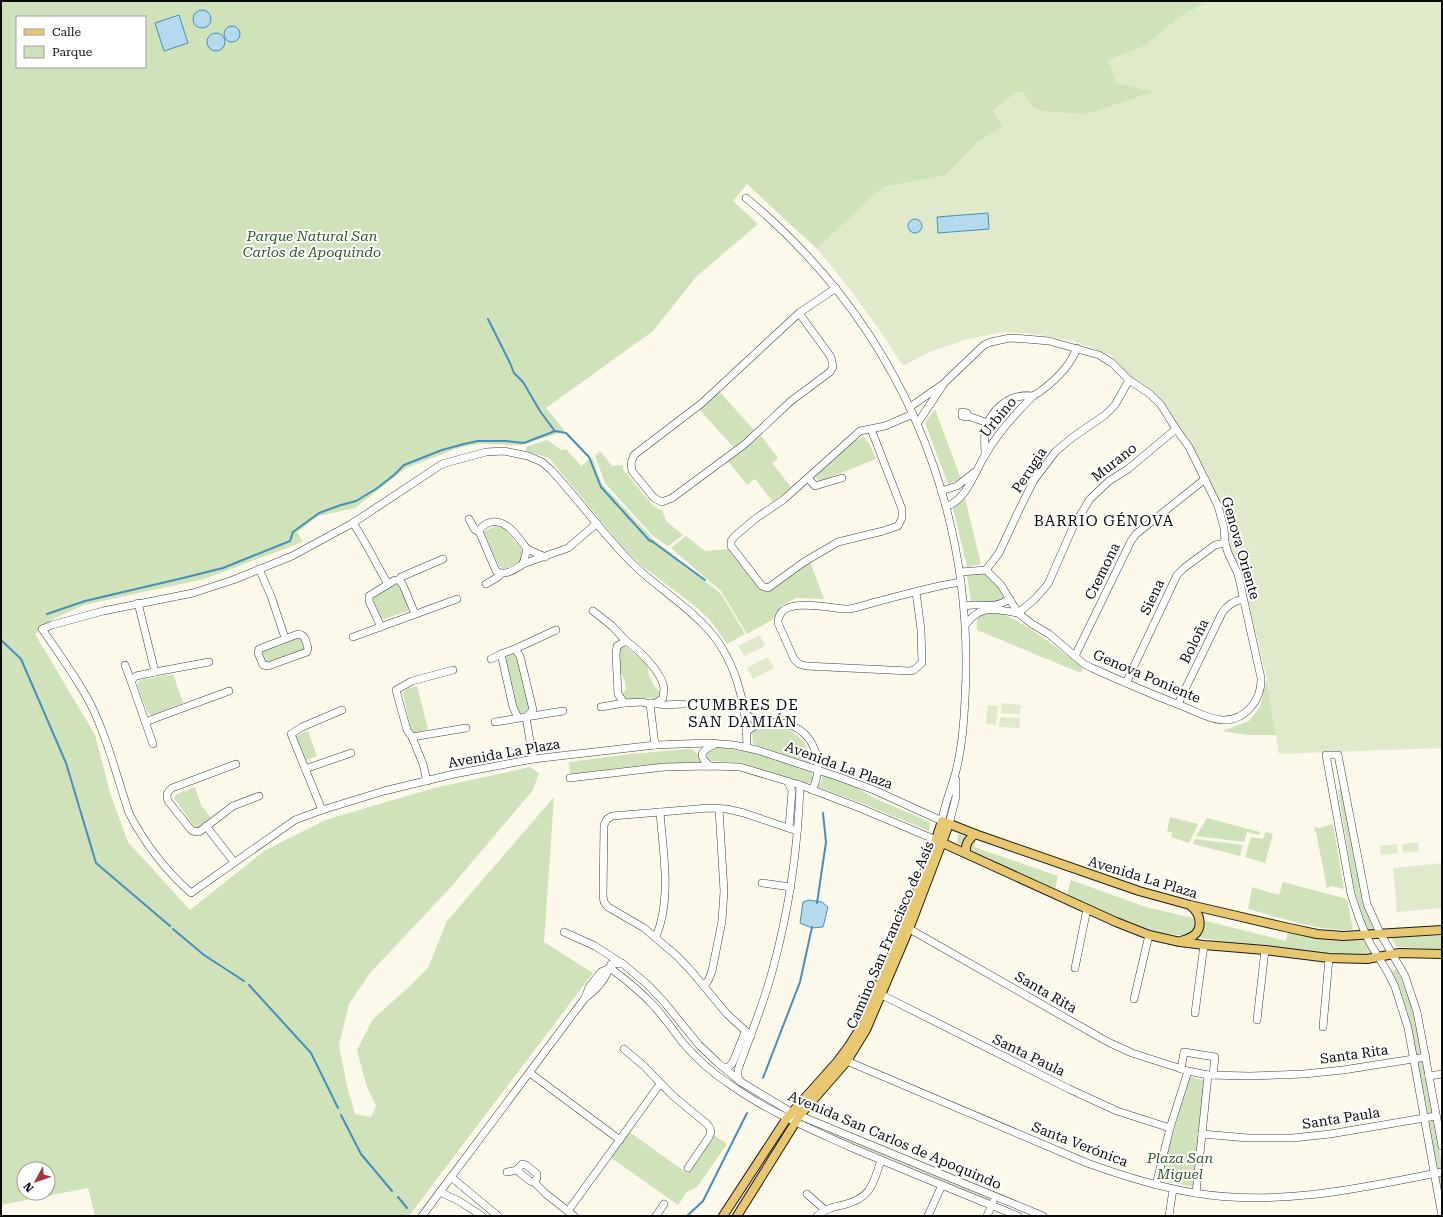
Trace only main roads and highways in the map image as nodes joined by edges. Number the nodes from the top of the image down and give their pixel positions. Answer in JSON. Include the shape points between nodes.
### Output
{"nodes":[{"id":1,"x":945,"y":823,"type":"joint"},
{"id":2,"x":975,"y":834,"type":"junction"},
{"id":3,"x":939,"y":841,"type":"junction"},
{"id":4,"x":966,"y":853,"type":"junction"},
{"id":5,"x":1190,"y":905,"type":"junction"},
{"id":6,"x":907,"y":928,"type":"junction"},
{"id":7,"x":1442,"y":930,"type":"edge"},
{"id":8,"x":1180,"y":942,"type":"junction"},
{"id":9,"x":1442,"y":954,"type":"edge"},
{"id":10,"x":844,"y":1059,"type":"junction"},
{"id":11,"x":723,"y":1216,"type":"edge"},
{"id":12,"x":737,"y":1216,"type":"edge"}],
"edges":[{"from":1,"to":2,"type":"main road","name":"Avenida La Plaza"},
{"from":1,"to":3,"type":"main road","name":"Camino San Francisco de Asís"},
{"from":2,"to":4,"type":"main road","via":[[967,842]]},
{"from":2,"to":5,"type":"main road","name":"Avenida La Plaza","via":[[1139,891]]},
{"from":3,"to":4,"type":"main road"},
{"from":3,"to":6,"type":"main road","name":"Camino San Francisco de Asís"},
{"from":4,"to":8,"type":"main road","via":[[1148,935]]},
{"from":5,"to":7,"type":"main road","name":"Avenida La Plaza","via":[[1317,934],[1343,936]]},
{"from":5,"to":8,"type":"main road","via":[[1198,913],[1198,930],[1192,937]]},
{"from":6,"to":10,"type":"main road","name":"Camino San Francisco de Asís"},
{"from":6,"to":10,"type":"main road","name":"Camino San Francisco de Asís","via":[[866,1030]]},
{"from":8,"to":9,"type":"main road","via":[[1329,958]]},
{"from":10,"to":11,"type":"main road","name":"Camino San Francisco de Asís","via":[[789,1115]]},
{"from":10,"to":12,"type":"main road","name":"Camino San Francisco de Asís","via":[[800,1115]]}]}
